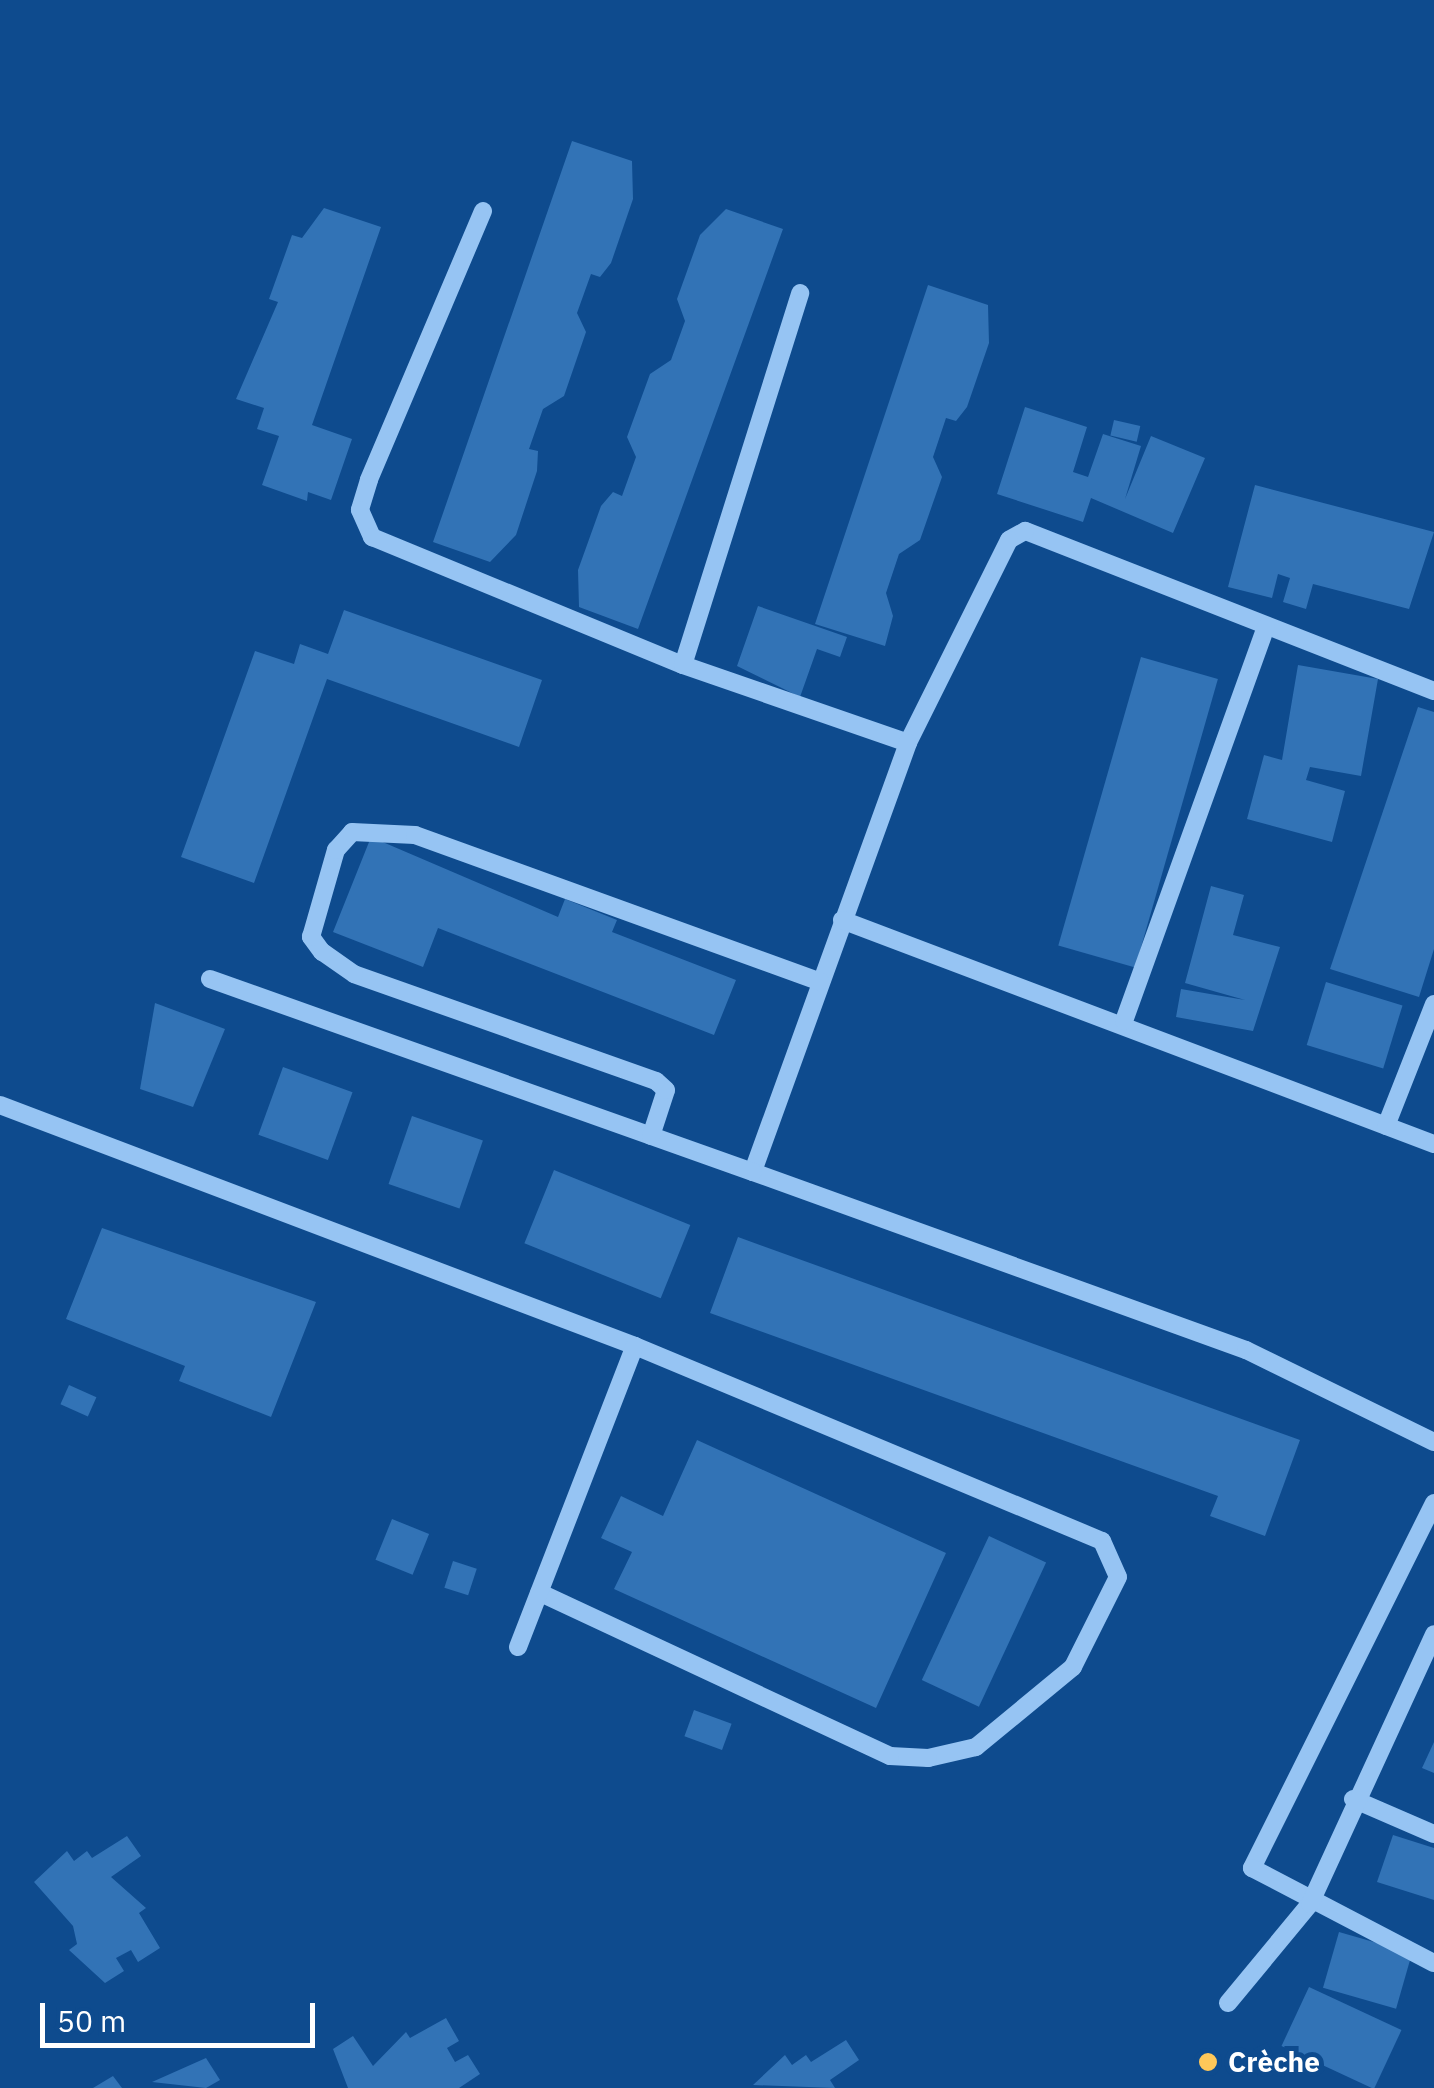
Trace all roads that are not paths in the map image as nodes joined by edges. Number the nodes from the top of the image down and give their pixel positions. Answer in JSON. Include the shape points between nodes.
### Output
{"nodes":[{"id":1,"x":484,"y":212,"type":"dead end"},
{"id":2,"x":800,"y":293,"type":"dead end"},
{"id":3,"x":1266,"y":627,"type":"junction"},
{"id":4,"x":683,"y":665,"type":"junction"},
{"id":5,"x":1434,"y":691,"type":"edge"},
{"id":6,"x":908,"y":743,"type":"junction"},
{"id":7,"x":842,"y":920,"type":"junction"},
{"id":8,"x":210,"y":980,"type":"dead end"},
{"id":9,"x":820,"y":982,"type":"junction"},
{"id":10,"x":1434,"y":1004,"type":"edge"},
{"id":11,"x":1124,"y":1021,"type":"junction"},
{"id":12,"x":0,"y":1105,"type":"edge"},
{"id":13,"x":1386,"y":1126,"type":"junction"},
{"id":14,"x":651,"y":1136,"type":"junction"},
{"id":15,"x":1434,"y":1144,"type":"edge"},
{"id":16,"x":753,"y":1172,"type":"junction"},
{"id":17,"x":635,"y":1346,"type":"junction"},
{"id":18,"x":1434,"y":1442,"type":"edge"},
{"id":19,"x":1434,"y":1503,"type":"edge"},
{"id":20,"x":539,"y":1592,"type":"junction"},
{"id":21,"x":1434,"y":1634,"type":"edge"},
{"id":22,"x":518,"y":1647,"type":"dead end"},
{"id":23,"x":1353,"y":1799,"type":"junction"},
{"id":24,"x":1434,"y":1834,"type":"edge"},
{"id":25,"x":1310,"y":1904,"type":"junction"},
{"id":26,"x":1434,"y":1964,"type":"edge"},
{"id":27,"x":1228,"y":2003,"type":"dead end"}],
"edges":[{"from":1,"to":4,"type":"street","via":[[360,510],[372,537]]},
{"from":2,"to":4,"type":"street"},
{"from":3,"to":5,"type":"street"},
{"from":3,"to":6,"type":"street","via":[[1025,531],[998,558]]},
{"from":3,"to":11,"type":"street"},
{"from":4,"to":6,"type":"street"},
{"from":6,"to":7,"type":"street"},
{"from":7,"to":9,"type":"street"},
{"from":7,"to":11,"type":"street"},
{"from":8,"to":14,"type":"street"},
{"from":9,"to":14,"type":"street","via":[[416,835],[352,832],[336,850],[311,937],[322,952],[354,974],[656,1081],[666,1090]]},
{"from":9,"to":16,"type":"street"},
{"from":10,"to":13,"type":"street"},
{"from":11,"to":13,"type":"street"},
{"from":12,"to":17,"type":"street"},
{"from":13,"to":15,"type":"street"},
{"from":14,"to":16,"type":"street"},
{"from":16,"to":18,"type":"street","via":[[1246,1350]]},
{"from":17,"to":20,"type":"street"},
{"from":17,"to":20,"type":"street","via":[[1102,1541],[1118,1576],[1073,1668],[976,1748],[928,1758],[890,1756]]},
{"from":19,"to":25,"type":"street","via":[[1255,1855],[1252,1868]]},
{"from":20,"to":22,"type":"street"},
{"from":21,"to":23,"type":"street"},
{"from":23,"to":24,"type":"street"},
{"from":23,"to":25,"type":"street"},
{"from":25,"to":26,"type":"street"},
{"from":25,"to":27,"type":"street"}]}
